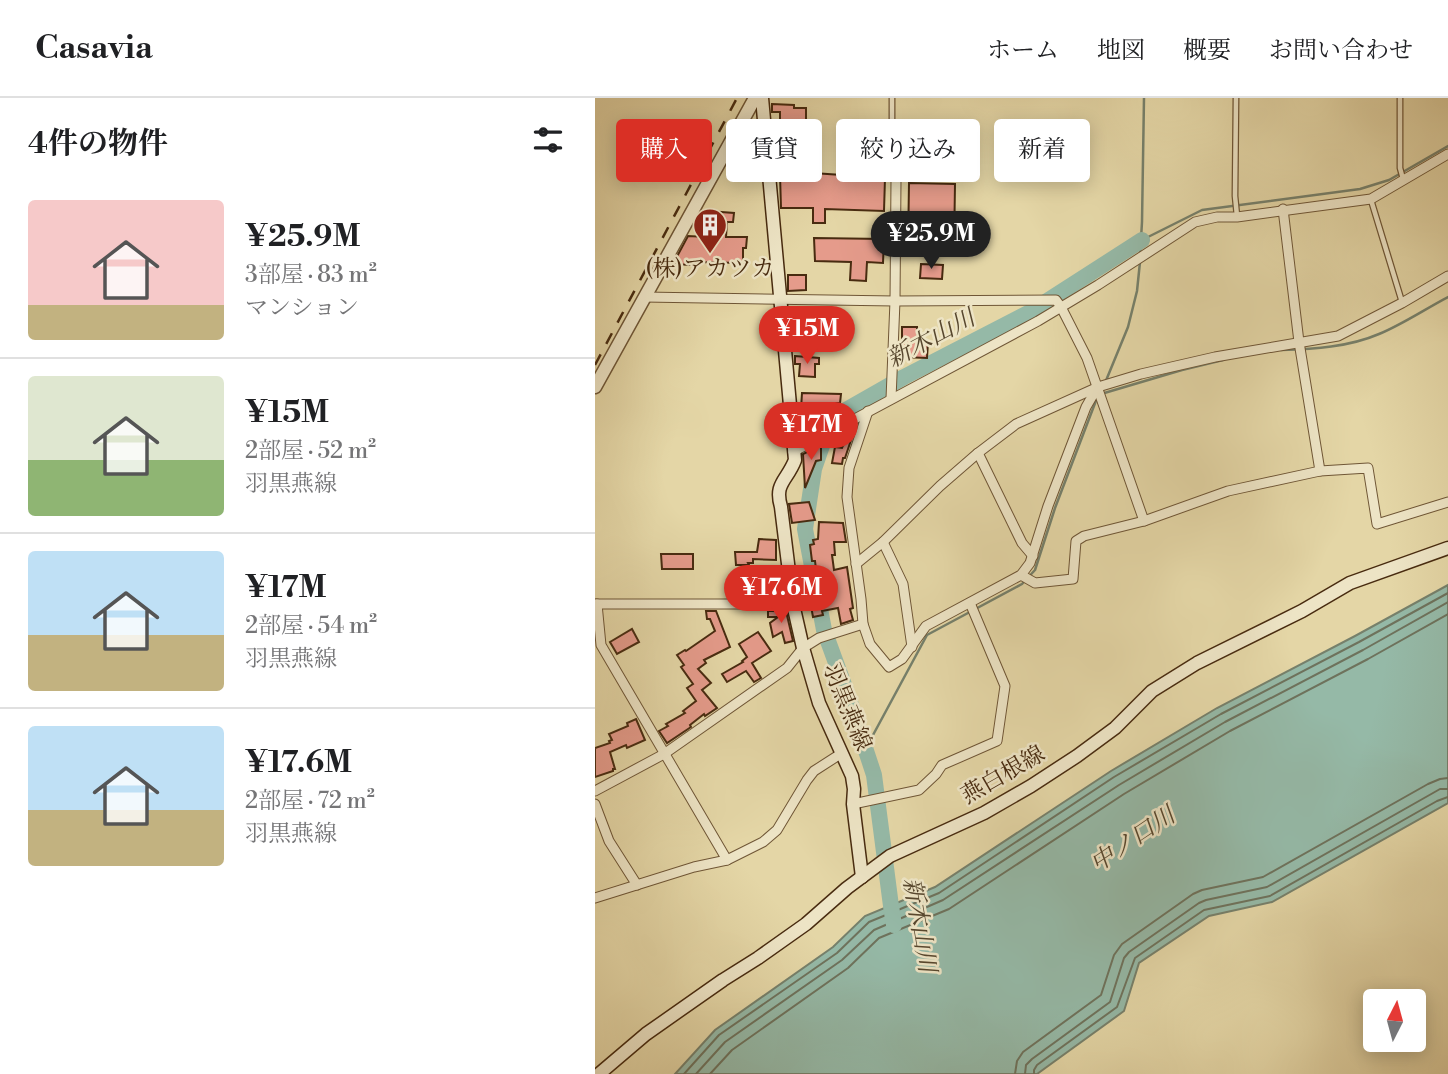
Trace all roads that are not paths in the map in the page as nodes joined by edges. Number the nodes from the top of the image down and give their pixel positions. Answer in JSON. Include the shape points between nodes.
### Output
{"nodes":[{"id":1,"x":755,"y":98,"type":"edge"},
{"id":2,"x":762,"y":98,"type":"edge"},
{"id":3,"x":892,"y":98,"type":"edge"},
{"id":4,"x":1236,"y":98,"type":"edge"},
{"id":5,"x":1400,"y":98,"type":"edge"},
{"id":6,"x":892,"y":119,"type":"edge"},
{"id":7,"x":1448,"y":154,"type":"edge"},
{"id":8,"x":1403,"y":180,"type":"junction"},
{"id":9,"x":896,"y":182,"type":"edge"},
{"id":10,"x":1371,"y":199,"type":"junction"},
{"id":11,"x":1283,"y":209,"type":"junction"},
{"id":12,"x":1237,"y":217,"type":"junction"},
{"id":13,"x":1448,"y":276,"type":"edge"},
{"id":14,"x":643,"y":297,"type":"junction"},
{"id":15,"x":781,"y":300,"type":"junction"},
{"id":16,"x":895,"y":302,"type":"junction"},
{"id":17,"x":1402,"y":303,"type":"junction"},
{"id":18,"x":1061,"y":307,"type":"junction"},
{"id":19,"x":1299,"y":342,"type":"junction"},
{"id":20,"x":595,"y":387,"type":"edge"},
{"id":21,"x":1098,"y":387,"type":"junction"},
{"id":22,"x":891,"y":399,"type":"junction"},
{"id":23,"x":868,"y":411,"type":"junction"},
{"id":24,"x":793,"y":452,"type":"junction"},
{"id":25,"x":978,"y":453,"type":"junction"},
{"id":26,"x":1320,"y":471,"type":"junction"},
{"id":27,"x":1448,"y":502,"type":"edge"},
{"id":28,"x":1144,"y":521,"type":"junction"},
{"id":29,"x":883,"y":542,"type":"junction"},
{"id":30,"x":1448,"y":548,"type":"edge"},
{"id":31,"x":1033,"y":556,"type":"junction"},
{"id":32,"x":856,"y":564,"type":"junction"},
{"id":33,"x":1021,"y":575,"type":"junction"},
{"id":34,"x":970,"y":603,"type":"junction"},
{"id":35,"x":596,"y":604,"type":"edge"},
{"id":36,"x":793,"y":604,"type":"junction"},
{"id":37,"x":863,"y":624,"type":"junction"},
{"id":38,"x":912,"y":647,"type":"junction"},
{"id":39,"x":803,"y":648,"type":"junction"},
{"id":40,"x":842,"y":753,"type":"junction"},
{"id":41,"x":664,"y":754,"type":"junction"},
{"id":42,"x":595,"y":790,"type":"edge"},
{"id":43,"x":595,"y":804,"type":"edge"},
{"id":44,"x":853,"y":804,"type":"junction"},
{"id":45,"x":727,"y":860,"type":"junction"},
{"id":46,"x":862,"y":877,"type":"junction"},
{"id":47,"x":637,"y":885,"type":"junction"},
{"id":48,"x":595,"y":898,"type":"edge"},
{"id":49,"x":599,"y":1074,"type":"edge"}],
"edges":[{"from":1,"to":14,"type":"main road"},
{"from":2,"to":15,"type":"main road","name":"羽黒燕線"},
{"from":3,"to":6,"type":"lane"},
{"from":4,"to":12,"type":"lane"},
{"from":5,"to":8,"type":"lane"},
{"from":7,"to":8,"type":"street"},
{"from":8,"to":10,"type":"street"},
{"from":9,"to":16,"type":"street"},
{"from":10,"to":11,"type":"street"},
{"from":10,"to":17,"type":"lane"},
{"from":11,"to":12,"type":"street"},
{"from":11,"to":19,"type":"street"},
{"from":12,"to":18,"type":"street","via":[[1195,222]]},
{"from":13,"to":17,"type":"street"},
{"from":14,"to":15,"type":"street"},
{"from":14,"to":20,"type":"main road"},
{"from":15,"to":16,"type":"street"},
{"from":15,"to":24,"type":"main road","name":"羽黒燕線"},
{"from":16,"to":18,"type":"street","via":[[1056,300]]},
{"from":16,"to":22,"type":"street"},
{"from":17,"to":19,"type":"street","via":[[1338,336]]},
{"from":18,"to":21,"type":"street"},
{"from":18,"to":22,"type":"street"},
{"from":19,"to":21,"type":"street","via":[[1215,357]]},
{"from":19,"to":26,"type":"street"},
{"from":21,"to":25,"type":"street","via":[[1016,424]]},
{"from":21,"to":28,"type":"street"},
{"from":21,"to":31,"type":"street","via":[[1086,407]]},
{"from":22,"to":23,"type":"street"},
{"from":23,"to":24,"type":"street"},
{"from":23,"to":32,"type":"street","via":[[849,467],[846,497]]},
{"from":24,"to":36,"type":"main road","name":"羽黒燕線","via":[[790,474],[778,491]]},
{"from":25,"to":29,"type":"street"},
{"from":25,"to":31,"type":"street","via":[[1022,543]]},
{"from":26,"to":27,"type":"street","via":[[1368,468],[1377,524]]},
{"from":26,"to":28,"type":"street","via":[[1228,491]]},
{"from":28,"to":33,"type":"street","via":[[1076,541],[1073,579],[1035,583]]},
{"from":29,"to":32,"type":"street"},
{"from":29,"to":38,"type":"street","via":[[903,584]]},
{"from":30,"to":46,"type":"main road","name":"燕白根線","via":[[1350,583],[1197,663],[1152,691],[1115,728],[1031,786],[890,856]]},
{"from":31,"to":33,"type":"street"},
{"from":32,"to":37,"type":"street"},
{"from":33,"to":34,"type":"street"},
{"from":34,"to":38,"type":"street","via":[[926,626]]},
{"from":34,"to":44,"type":"street","via":[[1005,686],[997,741],[942,765],[919,790]]},
{"from":35,"to":36,"type":"street"},
{"from":35,"to":41,"type":"street","via":[[601,645]]},
{"from":36,"to":39,"type":"main road","name":"羽黒燕線"},
{"from":37,"to":38,"type":"street","via":[[870,644],[889,667]]},
{"from":37,"to":39,"type":"street"},
{"from":39,"to":40,"type":"main road","name":"羽黒燕線"},
{"from":39,"to":41,"type":"street","via":[[787,668]]},
{"from":40,"to":44,"type":"main road","name":"羽黒燕線","via":[[852,776]]},
{"from":40,"to":45,"type":"street","via":[[814,771],[777,830]]},
{"from":41,"to":42,"type":"street"},
{"from":41,"to":45,"type":"street"},
{"from":43,"to":47,"type":"street","via":[[609,841]]},
{"from":44,"to":46,"type":"main road","name":"羽黒燕線"},
{"from":45,"to":47,"type":"street"},
{"from":46,"to":49,"type":"main road","name":"燕白根線","via":[[806,924],[646,1034]]},
{"from":47,"to":48,"type":"street"}]}
